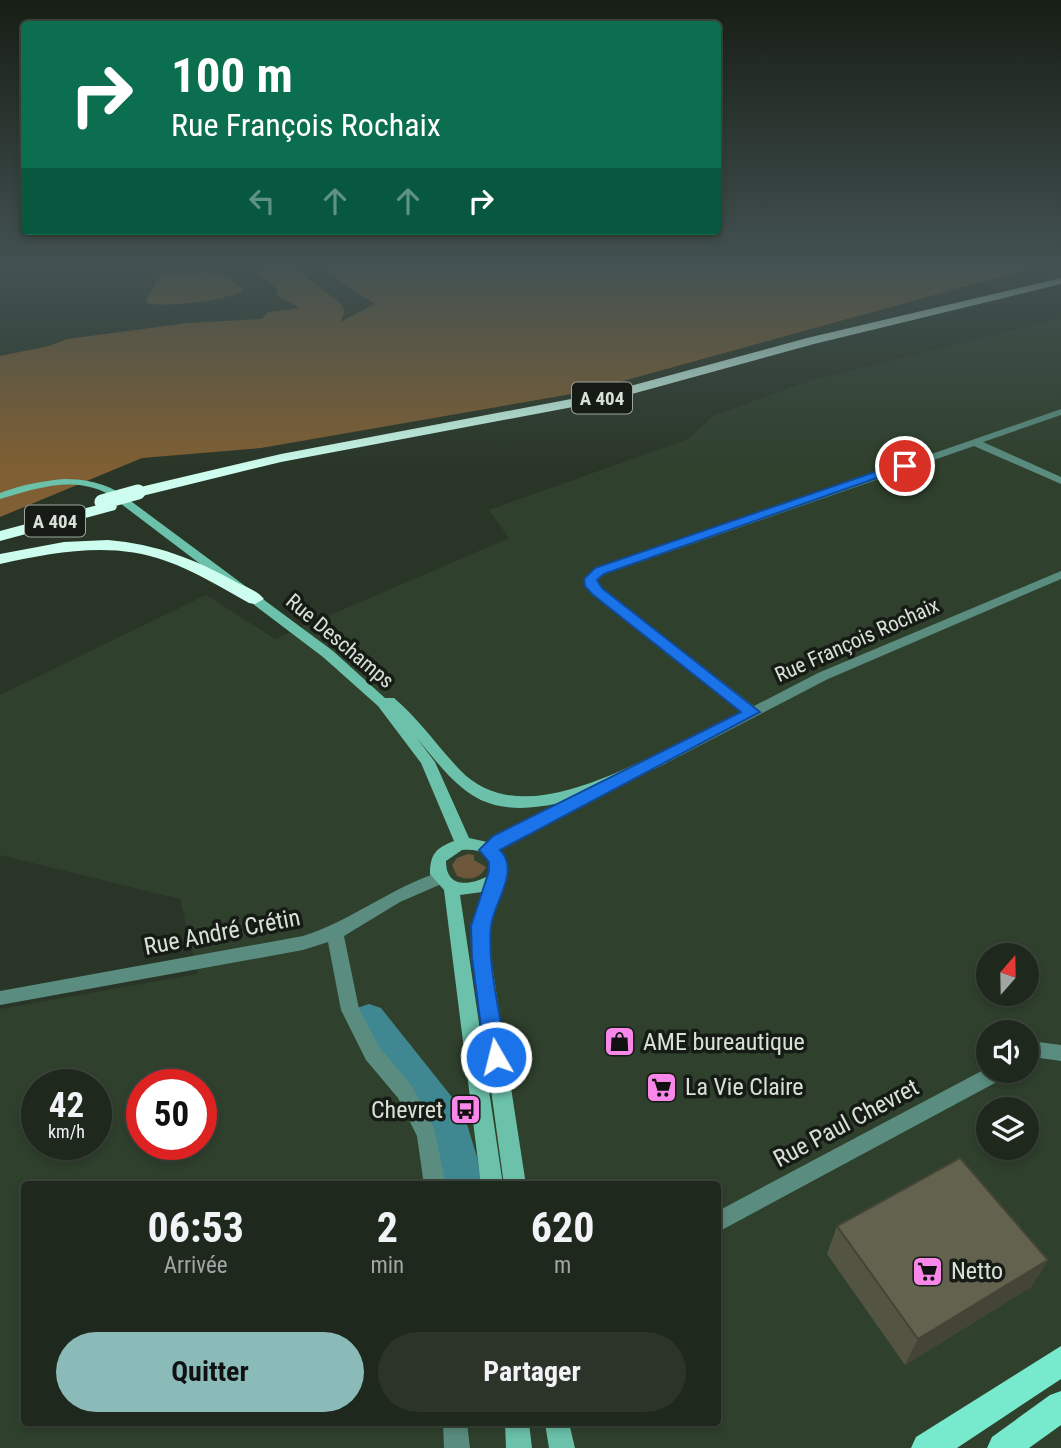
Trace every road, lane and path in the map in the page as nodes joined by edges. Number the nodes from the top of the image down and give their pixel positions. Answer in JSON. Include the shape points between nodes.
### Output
{"nodes":[{"id":1,"x":868,"y":333,"type":"edge"},
{"id":2,"x":1061,"y":412,"type":"edge"},
{"id":3,"x":974,"y":442,"type":"junction"},
{"id":4,"x":1061,"y":481,"type":"edge"},
{"id":5,"x":0,"y":496,"type":"edge"},
{"id":6,"x":106,"y":499,"type":"junction"},
{"id":7,"x":140,"y":500,"type":"junction"},
{"id":8,"x":0,"y":528,"type":"edge"},
{"id":9,"x":0,"y":536,"type":"edge"},
{"id":10,"x":0,"y":559,"type":"edge"},
{"id":11,"x":1061,"y":575,"type":"edge"},
{"id":12,"x":255,"y":599,"type":"junction"},
{"id":13,"x":328,"y":654,"type":"junction"},
{"id":14,"x":752,"y":712,"type":"junction"},
{"id":15,"x":661,"y":760,"type":"junction"},
{"id":16,"x":464,"y":845,"type":"junction"},
{"id":17,"x":488,"y":850,"type":"junction"},
{"id":18,"x":495,"y":879,"type":"junction"},
{"id":19,"x":446,"y":883,"type":"junction"},
{"id":20,"x":335,"y":933,"type":"junction"},
{"id":21,"x":0,"y":998,"type":"edge"},
{"id":22,"x":1039,"y":1050,"type":"edge"},
{"id":23,"x":1061,"y":1053,"type":"edge"},
{"id":24,"x":977,"y":1083,"type":"edge"},
{"id":25,"x":434,"y":1181,"type":"edge"},
{"id":26,"x":491,"y":1181,"type":"edge"},
{"id":27,"x":513,"y":1181,"type":"edge"},
{"id":28,"x":721,"y":1220,"type":"edge"},
{"id":29,"x":1061,"y":1361,"type":"edge"},
{"id":30,"x":1061,"y":1406,"type":"edge"},
{"id":31,"x":455,"y":1426,"type":"edge"},
{"id":32,"x":517,"y":1426,"type":"edge"},
{"id":33,"x":558,"y":1426,"type":"edge"},
{"id":34,"x":457,"y":1448,"type":"edge"},
{"id":35,"x":519,"y":1448,"type":"edge"},
{"id":36,"x":562,"y":1448,"type":"edge"},
{"id":37,"x":927,"y":1448,"type":"edge"},
{"id":38,"x":1003,"y":1448,"type":"edge"}],
"edges":[{"from":1,"to":7,"type":"highway","number":"A 404","via":[[591,407],[307,459]]},
{"from":2,"to":3,"type":"street"},
{"from":3,"to":4,"type":"street"},
{"from":3,"to":14,"type":"street","via":[[600,571],[590,579],[597,591]]},
{"from":5,"to":6,"type":"main road","via":[[27,488],[85,483]]},
{"from":6,"to":7,"type":"highway","number":"A 404"},
{"from":6,"to":8,"type":"highway","number":"A 404"},
{"from":6,"to":9,"type":"highway","number":"A 404"},
{"from":7,"to":12,"type":"main road","name":"Rue Deschamps"},
{"from":10,"to":12,"type":"highway","via":[[68,546],[142,548],[174,558]]},
{"from":11,"to":14,"type":"street","name":"Rue François Rochaix"},
{"from":12,"to":13,"type":"main road","name":"Rue Deschamps"},
{"from":13,"to":15,"type":"main road","via":[[406,714],[458,778],[495,798],[521,803],[556,800]]},
{"from":13,"to":16,"type":"main road","name":"Rue Deschamps","via":[[361,681],[404,728],[428,762]]},
{"from":14,"to":15,"type":"street","name":"Rue François Rochaix"},
{"from":15,"to":17,"type":"street","name":"Rue François Rochaix"},
{"from":16,"to":17,"type":"main road"},
{"from":16,"to":19,"type":"main road","via":[[438,860],[437,868]]},
{"from":17,"to":18,"type":"main road","via":[[498,860]]},
{"from":18,"to":19,"type":"main road","via":[[474,889]]},
{"from":18,"to":27,"type":"main road","via":[[481,926],[482,958]]},
{"from":19,"to":20,"type":"street","name":"Rue André Crétin","via":[[394,898]]},
{"from":19,"to":26,"type":"main road"},
{"from":20,"to":21,"type":"street","name":"Rue André Crétin","via":[[303,943]]},
{"from":20,"to":25,"type":"street","via":[[350,1010],[373,1054],[405,1092],[428,1135]]},
{"from":22,"to":23,"type":"street"},
{"from":24,"to":28,"type":"street","name":"Rue Paul Chevret"},
{"from":29,"to":37,"type":"main road"},
{"from":30,"to":38,"type":"main road"},
{"from":31,"to":34,"type":"street"},
{"from":32,"to":35,"type":"main road"},
{"from":33,"to":36,"type":"main road"}]}
